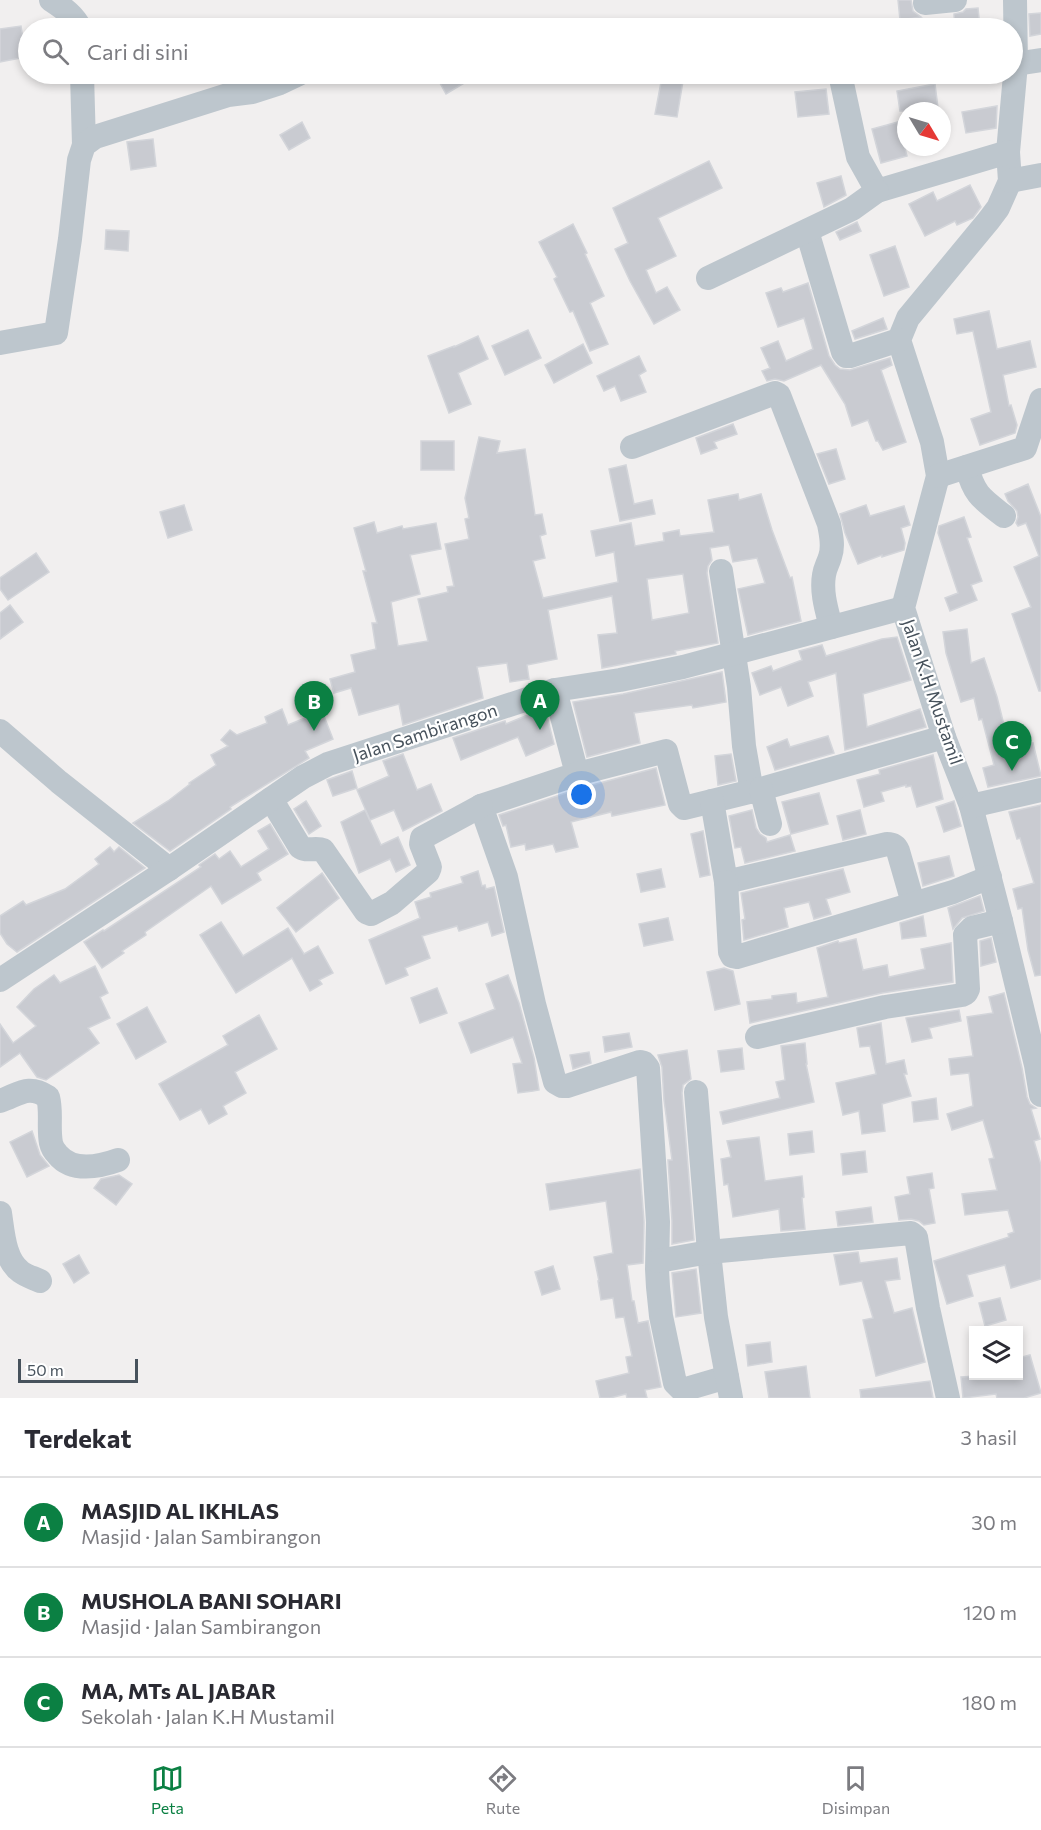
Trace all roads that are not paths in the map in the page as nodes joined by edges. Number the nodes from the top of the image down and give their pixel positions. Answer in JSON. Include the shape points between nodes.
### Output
{"nodes":[{"id":1,"x":51,"y":0,"type":"edge"},
{"id":2,"x":955,"y":0,"type":"edge"},
{"id":3,"x":1015,"y":0,"type":"edge"},
{"id":4,"x":925,"y":3,"type":"dead end"},
{"id":5,"x":74,"y":18,"type":"edge"},
{"id":6,"x":1015,"y":18,"type":"edge"},
{"id":7,"x":1041,"y":60,"type":"edge"},
{"id":8,"x":1023,"y":63,"type":"edge"},
{"id":9,"x":82,"y":84,"type":"edge"},
{"id":10,"x":277,"y":84,"type":"edge"},
{"id":11,"x":842,"y":84,"type":"edge"},
{"id":12,"x":1014,"y":84,"type":"edge"},
{"id":13,"x":84,"y":146,"type":"junction"},
{"id":14,"x":1008,"y":152,"type":"junction"},
{"id":15,"x":1041,"y":175,"type":"edge"},
{"id":16,"x":1010,"y":181,"type":"junction"},
{"id":17,"x":877,"y":191,"type":"junction"},
{"id":18,"x":807,"y":231,"type":"junction"},
{"id":19,"x":708,"y":278,"type":"dead end"},
{"id":20,"x":899,"y":340,"type":"junction"},
{"id":21,"x":0,"y":343,"type":"edge"},
{"id":22,"x":1041,"y":400,"type":"edge"},
{"id":23,"x":632,"y":447,"type":"dead end"},
{"id":24,"x":1033,"y":447,"type":"edge"},
{"id":25,"x":967,"y":467,"type":"junction"},
{"id":26,"x":938,"y":476,"type":"junction"},
{"id":27,"x":1004,"y":516,"type":"dead end"},
{"id":28,"x":721,"y":571,"type":"dead end"},
{"id":29,"x":903,"y":608,"type":"junction"},
{"id":30,"x":831,"y":627,"type":"junction"},
{"id":31,"x":734,"y":653,"type":"junction"},
{"id":32,"x":555,"y":690,"type":"junction"},
{"id":33,"x":0,"y":731,"type":"edge"},
{"id":34,"x":944,"y":737,"type":"junction"},
{"id":35,"x":577,"y":774,"type":"junction"},
{"id":36,"x":756,"y":790,"type":"junction"},
{"id":37,"x":1041,"y":790,"type":"edge"},
{"id":38,"x":272,"y":799,"type":"junction"},
{"id":39,"x":712,"y":801,"type":"junction"},
{"id":40,"x":481,"y":806,"type":"junction"},
{"id":41,"x":971,"y":806,"type":"junction"},
{"id":42,"x":770,"y":824,"type":"dead end"},
{"id":43,"x":169,"y":869,"type":"junction"},
{"id":44,"x":990,"y":877,"type":"junction"},
{"id":45,"x":726,"y":882,"type":"junction"},
{"id":46,"x":913,"y":903,"type":"junction"},
{"id":47,"x":1001,"y":921,"type":"junction"},
{"id":48,"x":0,"y":980,"type":"edge"},
{"id":49,"x":757,"y":1037,"type":"dead end"},
{"id":50,"x":1038,"y":1064,"type":"edge"},
{"id":51,"x":696,"y":1092,"type":"dead end"},
{"id":52,"x":1041,"y":1095,"type":"edge"},
{"id":53,"x":0,"y":1101,"type":"edge"},
{"id":54,"x":118,"y":1160,"type":"dead end"},
{"id":55,"x":0,"y":1213,"type":"edge"},
{"id":56,"x":709,"y":1252,"type":"junction"},
{"id":57,"x":658,"y":1261,"type":"junction"},
{"id":58,"x":39,"y":1281,"type":"dead end"},
{"id":59,"x":729,"y":1388,"type":"edge"},
{"id":60,"x":948,"y":1398,"type":"edge"}],
"edges":[{"from":1,"to":5,"type":"street"},
{"from":2,"to":4,"type":"street"},
{"from":3,"to":6,"type":"street"},
{"from":7,"to":8,"type":"street"},
{"from":9,"to":13,"type":"street"},
{"from":10,"to":13,"type":"street","via":[[228,95],[95,137]]},
{"from":11,"to":17,"type":"street","via":[[858,157]]},
{"from":12,"to":14,"type":"street"},
{"from":13,"to":21,"type":"street","via":[[56,333]]},
{"from":14,"to":16,"type":"street"},
{"from":14,"to":17,"type":"street"},
{"from":15,"to":16,"type":"street"},
{"from":16,"to":20,"type":"street","via":[[998,208],[908,318]]},
{"from":17,"to":18,"type":"street","via":[[852,209]]},
{"from":18,"to":19,"type":"street"},
{"from":18,"to":20,"type":"street","via":[[846,356]]},
{"from":20,"to":26,"type":"street","name":"Jalan K.H Mustamil","via":[[932,442]]},
{"from":22,"to":24,"type":"street"},
{"from":23,"to":30,"type":"street","via":[[775,393],[779,395],[829,524],[831,556],[823,578]]},
{"from":24,"to":25,"type":"street"},
{"from":25,"to":26,"type":"street"},
{"from":25,"to":27,"type":"street","via":[[978,495]]},
{"from":26,"to":29,"type":"street","name":"Jalan K.H Mustamil"},
{"from":28,"to":31,"type":"street"},
{"from":29,"to":30,"type":"street","name":"Jalan Sambirangon"},
{"from":29,"to":34,"type":"street","name":"Jalan K.H Mustamil"},
{"from":30,"to":31,"type":"street","name":"Jalan Sambirangon"},
{"from":31,"to":32,"type":"street","name":"Jalan Sambirangon","via":[[683,667]]},
{"from":31,"to":36,"type":"street","via":[[744,746]]},
{"from":32,"to":35,"type":"street"},
{"from":32,"to":38,"type":"street","name":"Jalan Sambirangon","via":[[328,764]]},
{"from":33,"to":43,"type":"street"},
{"from":34,"to":36,"type":"street"},
{"from":34,"to":41,"type":"street","name":"Jalan K.H Mustamil"},
{"from":35,"to":39,"type":"street","via":[[666,751],[681,806]]},
{"from":35,"to":40,"type":"street"},
{"from":36,"to":39,"type":"street"},
{"from":36,"to":42,"type":"street"},
{"from":37,"to":41,"type":"street"},
{"from":38,"to":40,"type":"street","via":[[300,847],[323,850],[371,914],[392,903],[428,872],[430,867],[420,844],[422,838]]},
{"from":38,"to":43,"type":"street","name":"Jalan Sambirangon"},
{"from":39,"to":45,"type":"street"},
{"from":40,"to":57,"type":"street","via":[[506,877],[555,1082],[567,1086],[640,1062],[648,1068]]},
{"from":41,"to":44,"type":"street","name":"Jalan K.H Mustamil"},
{"from":43,"to":48,"type":"street","name":"Jalan Sambirangon"},
{"from":44,"to":46,"type":"street"},
{"from":44,"to":47,"type":"street","name":"Jalan K.H Mustamil"},
{"from":45,"to":46,"type":"street","via":[[892,844]]},
{"from":45,"to":46,"type":"street","via":[[730,952],[734,957]]},
{"from":47,"to":49,"type":"street","via":[[972,928],[966,935],[968,989],[962,995],[885,1007]]},
{"from":47,"to":50,"type":"street","name":"Jalan K.H Mustamil"},
{"from":50,"to":52,"type":"street","name":"Jalan K.H Mustamil"},
{"from":51,"to":56,"type":"street"},
{"from":53,"to":54,"type":"street","via":[[27,1089],[48,1097],[51,1147],[63,1162],[85,1167]]},
{"from":55,"to":58,"type":"street","via":[[11,1262]]},
{"from":56,"to":57,"type":"street"},
{"from":56,"to":59,"type":"street"},
{"from":56,"to":60,"type":"street","via":[[914,1235]]},
{"from":57,"to":59,"type":"street","via":[[661,1316],[675,1383],[681,1389]]}]}
